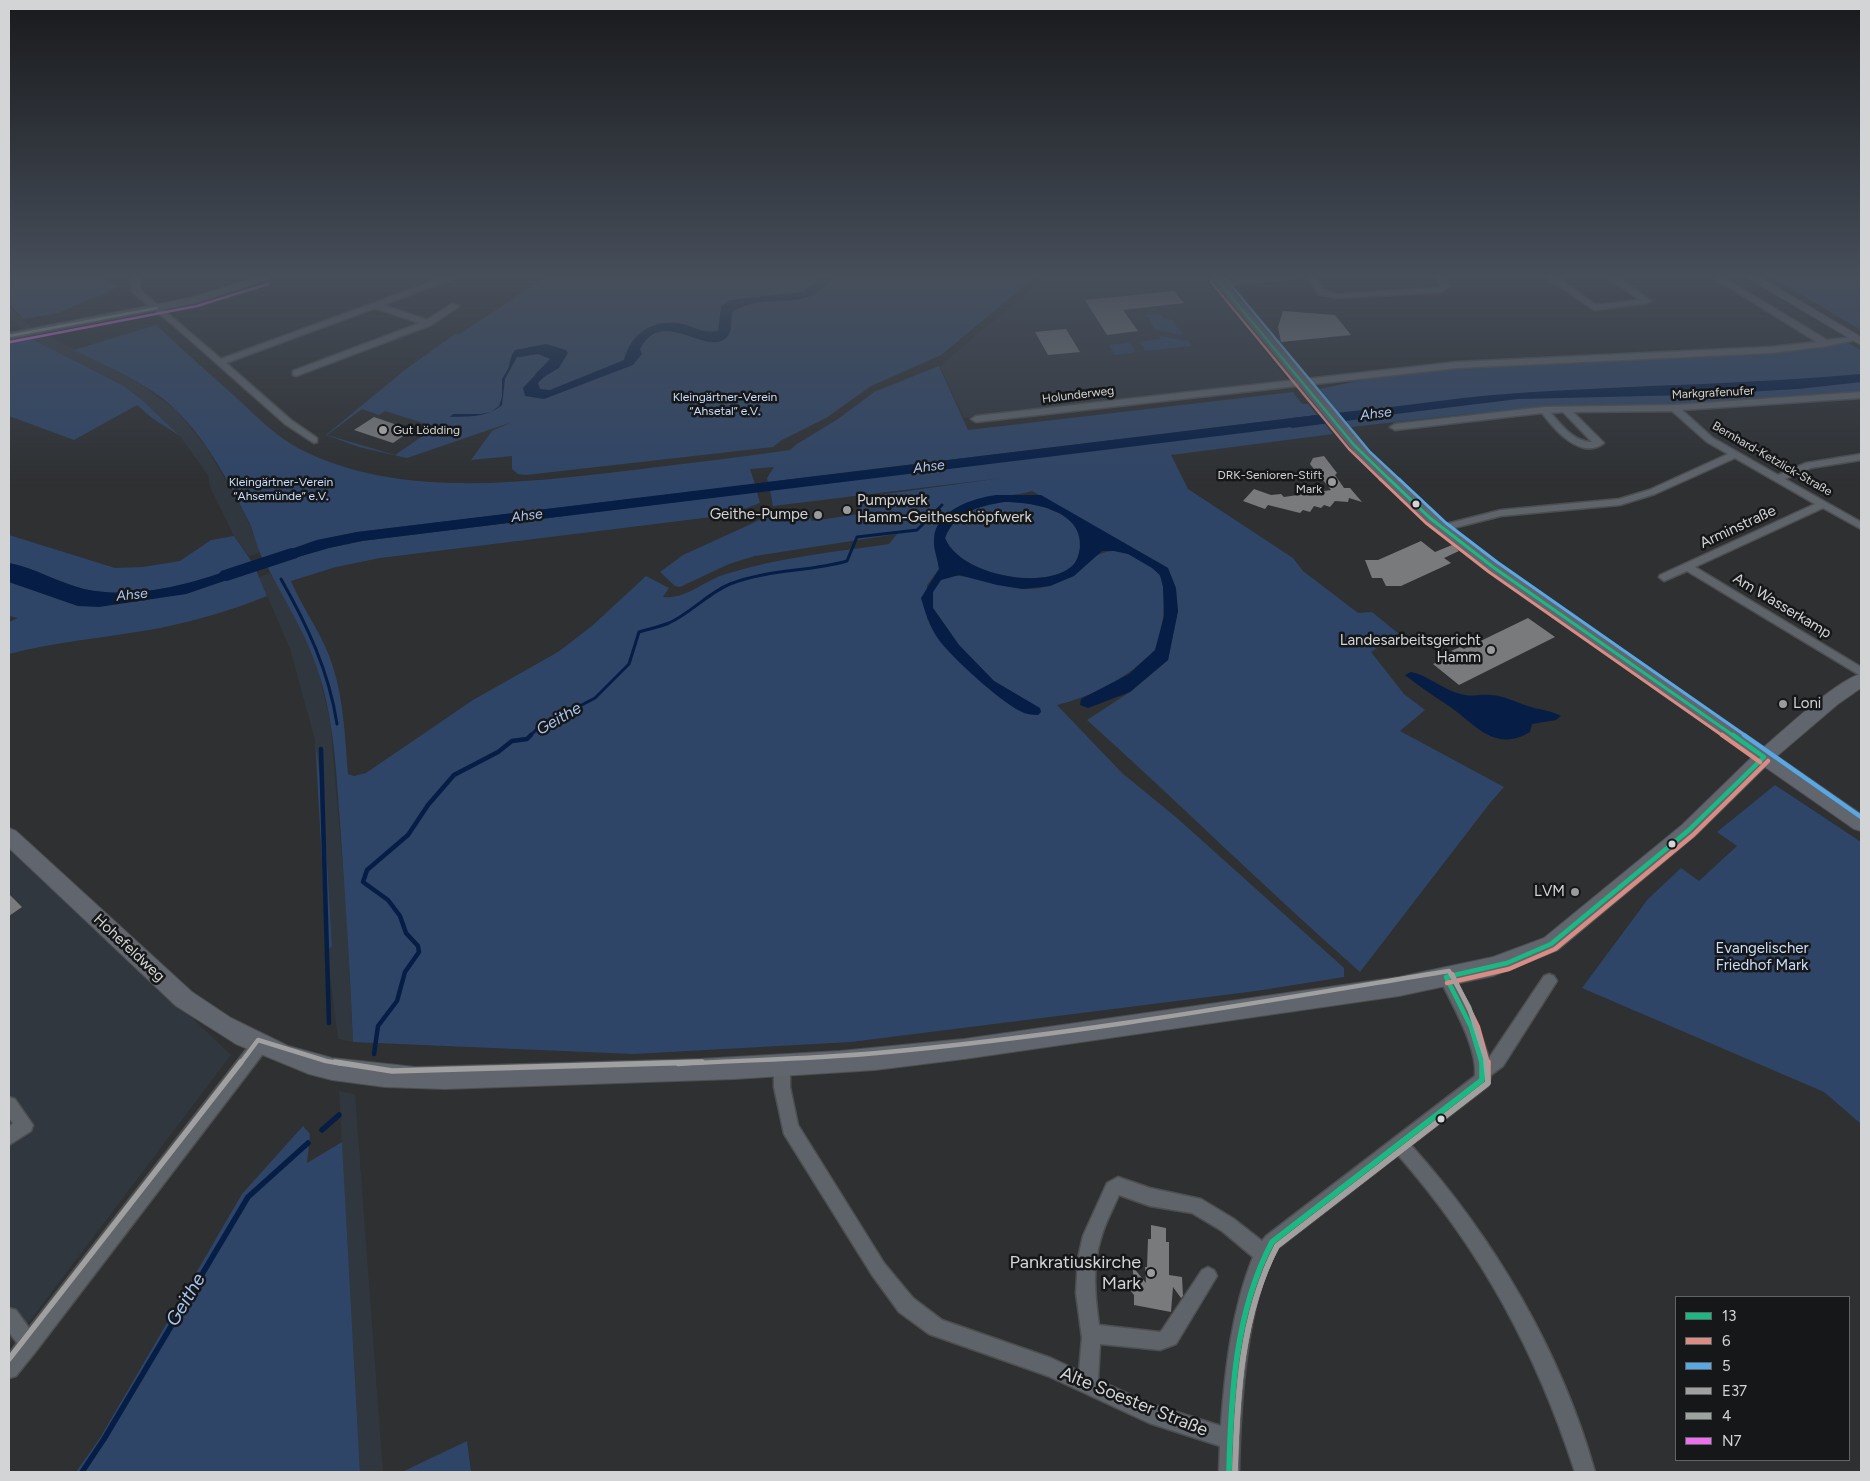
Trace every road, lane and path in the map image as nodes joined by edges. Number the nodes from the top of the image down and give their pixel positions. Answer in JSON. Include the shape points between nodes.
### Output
{"nodes":[{"id":1,"x":203,"y":347,"type":"edge"},
{"id":2,"x":262,"y":347,"type":"edge"},
{"id":3,"x":364,"y":347,"type":"edge"},
{"id":4,"x":1273,"y":347,"type":"edge"},
{"id":5,"x":1792,"y":347,"type":"edge"},
{"id":6,"x":220,"y":362,"type":"junction"},
{"id":7,"x":296,"y":373,"type":"dead end"},
{"id":8,"x":1301,"y":381,"type":"junction"},
{"id":9,"x":1861,"y":395,"type":"edge"},
{"id":10,"x":1674,"y":408,"type":"junction"},
{"id":11,"x":1565,"y":409,"type":"junction"},
{"id":12,"x":1544,"y":410,"type":"junction"},
{"id":13,"x":976,"y":420,"type":"dead end"},
{"id":14,"x":1395,"y":427,"type":"dead end"},
{"id":15,"x":314,"y":440,"type":"dead end"},
{"id":16,"x":1734,"y":455,"type":"junction"},
{"id":17,"x":1861,"y":458,"type":"edge"},
{"id":18,"x":1777,"y":479,"type":"junction"},
{"id":19,"x":1824,"y":504,"type":"junction"},
{"id":20,"x":1861,"y":526,"type":"edge"},
{"id":21,"x":1442,"y":528,"type":"junction"},
{"id":22,"x":1688,"y":567,"type":"junction"},
{"id":23,"x":1664,"y":577,"type":"dead end"},
{"id":24,"x":1861,"y":672,"type":"edge"},
{"id":25,"x":1861,"y":680,"type":"edge"},
{"id":26,"x":1764,"y":757,"type":"junction"},
{"id":27,"x":1861,"y":824,"type":"edge"},
{"id":28,"x":9,"y":836,"type":"edge"},
{"id":29,"x":1446,"y":977,"type":"junction"},
{"id":30,"x":1549,"y":981,"type":"dead end"},
{"id":31,"x":260,"y":1046,"type":"junction"},
{"id":32,"x":782,"y":1066,"type":"junction"},
{"id":33,"x":1485,"y":1067,"type":"junction"},
{"id":34,"x":9,"y":1105,"type":"edge"},
{"id":35,"x":9,"y":1138,"type":"edge"},
{"id":36,"x":1400,"y":1145,"type":"junction"},
{"id":37,"x":1264,"y":1254,"type":"junction"},
{"id":38,"x":1208,"y":1276,"type":"dead end"},
{"id":39,"x":9,"y":1317,"type":"edge"},
{"id":40,"x":1090,"y":1334,"type":"junction"},
{"id":41,"x":29,"y":1344,"type":"junction"},
{"id":42,"x":9,"y":1370,"type":"edge"},
{"id":43,"x":1088,"y":1384,"type":"junction"},
{"id":44,"x":1229,"y":1439,"type":"junction"},
{"id":45,"x":1229,"y":1472,"type":"edge"},
{"id":46,"x":1585,"y":1472,"type":"edge"}],
"edges":[{"from":1,"to":6,"type":"street"},
{"from":2,"to":6,"type":"street"},
{"from":3,"to":7,"type":"street"},
{"from":4,"to":8,"type":"main road"},
{"from":5,"to":8,"type":"street","name":"Holunderweg","via":[[1713,354],[1457,365]]},
{"from":6,"to":15,"type":"street","via":[[288,422]]},
{"from":8,"to":13,"type":"street","name":"Holunderweg"},
{"from":8,"to":21,"type":"main road","via":[[1384,476]]},
{"from":9,"to":10,"type":"street","name":"Markgrafenufer"},
{"from":10,"to":11,"type":"street","name":"Markgrafenufer"},
{"from":10,"to":16,"type":"street","name":"Bernhard-Ketzlick-Straße","via":[[1710,440]]},
{"from":11,"to":12,"type":"street","name":"Markgrafenufer"},
{"from":11,"to":12,"type":"street","via":[[1599,443],[1591,447],[1583,445],[1563,431]]},
{"from":12,"to":14,"type":"street","name":"Markgrafenufer"},
{"from":16,"to":18,"type":"street","name":"Bernhard-Ketzlick-Straße"},
{"from":16,"to":21,"type":"street","via":[[1652,492],[1620,502],[1501,513]]},
{"from":17,"to":18,"type":"street","via":[[1810,465]]},
{"from":18,"to":19,"type":"street","name":"Bernhard-Ketzlick-Straße"},
{"from":19,"to":20,"type":"street","name":"Bernhard-Ketzlick-Straße"},
{"from":19,"to":22,"type":"street","name":"Arminstraße"},
{"from":21,"to":26,"type":"main road"},
{"from":22,"to":23,"type":"street","name":"Arminstraße"},
{"from":22,"to":24,"type":"street","name":"Am Wasserkamp"},
{"from":25,"to":26,"type":"main road","name":"Hohefeldweg"},
{"from":26,"to":27,"type":"main road"},
{"from":26,"to":29,"type":"main road","name":"Hohefeldweg","via":[[1689,830],[1551,944],[1507,963]]},
{"from":28,"to":31,"type":"main road","name":"Hohefeldweg","via":[[184,999]]},
{"from":29,"to":32,"type":"main road","name":"Hohefeldweg","via":[[1209,1016],[962,1050]]},
{"from":29,"to":33,"type":"street"},
{"from":30,"to":33,"type":"street","name":"Alte Soester Straße","via":[[1497,1061],[1489,1068]]},
{"from":31,"to":32,"type":"main road","name":"Hohefeldweg","via":[[313,1066],[392,1077]]},
{"from":31,"to":41,"type":"street"},
{"from":32,"to":43,"type":"street","name":"Alte Soester Straße","via":[[782,1087],[790,1128],[878,1269],[906,1305],[936,1327]]},
{"from":33,"to":36,"type":"street","name":"Alte Soester Straße","via":[[1482,1080]]},
{"from":34,"to":35,"type":"street","via":[[25,1125]]},
{"from":36,"to":37,"type":"street","name":"Alte Soester Straße","via":[[1272,1242]]},
{"from":36,"to":46,"type":"street","via":[[1463,1222],[1502,1281],[1547,1367]]},
{"from":37,"to":40,"type":"street","via":[[1228,1225],[1195,1205],[1150,1197],[1118,1186],[1113,1189],[1095,1228],[1087,1258],[1085,1293]]},
{"from":37,"to":44,"type":"street","name":"Alte Soester Straße","via":[[1249,1295],[1231,1399]]},
{"from":38,"to":40,"type":"street","via":[[1169,1337],[1160,1342]]},
{"from":39,"to":41,"type":"street"},
{"from":40,"to":43,"type":"street"},
{"from":41,"to":42,"type":"street"},
{"from":43,"to":44,"type":"street","name":"Alte Soester Straße","via":[[1149,1413]]},
{"from":44,"to":45,"type":"street"}]}
